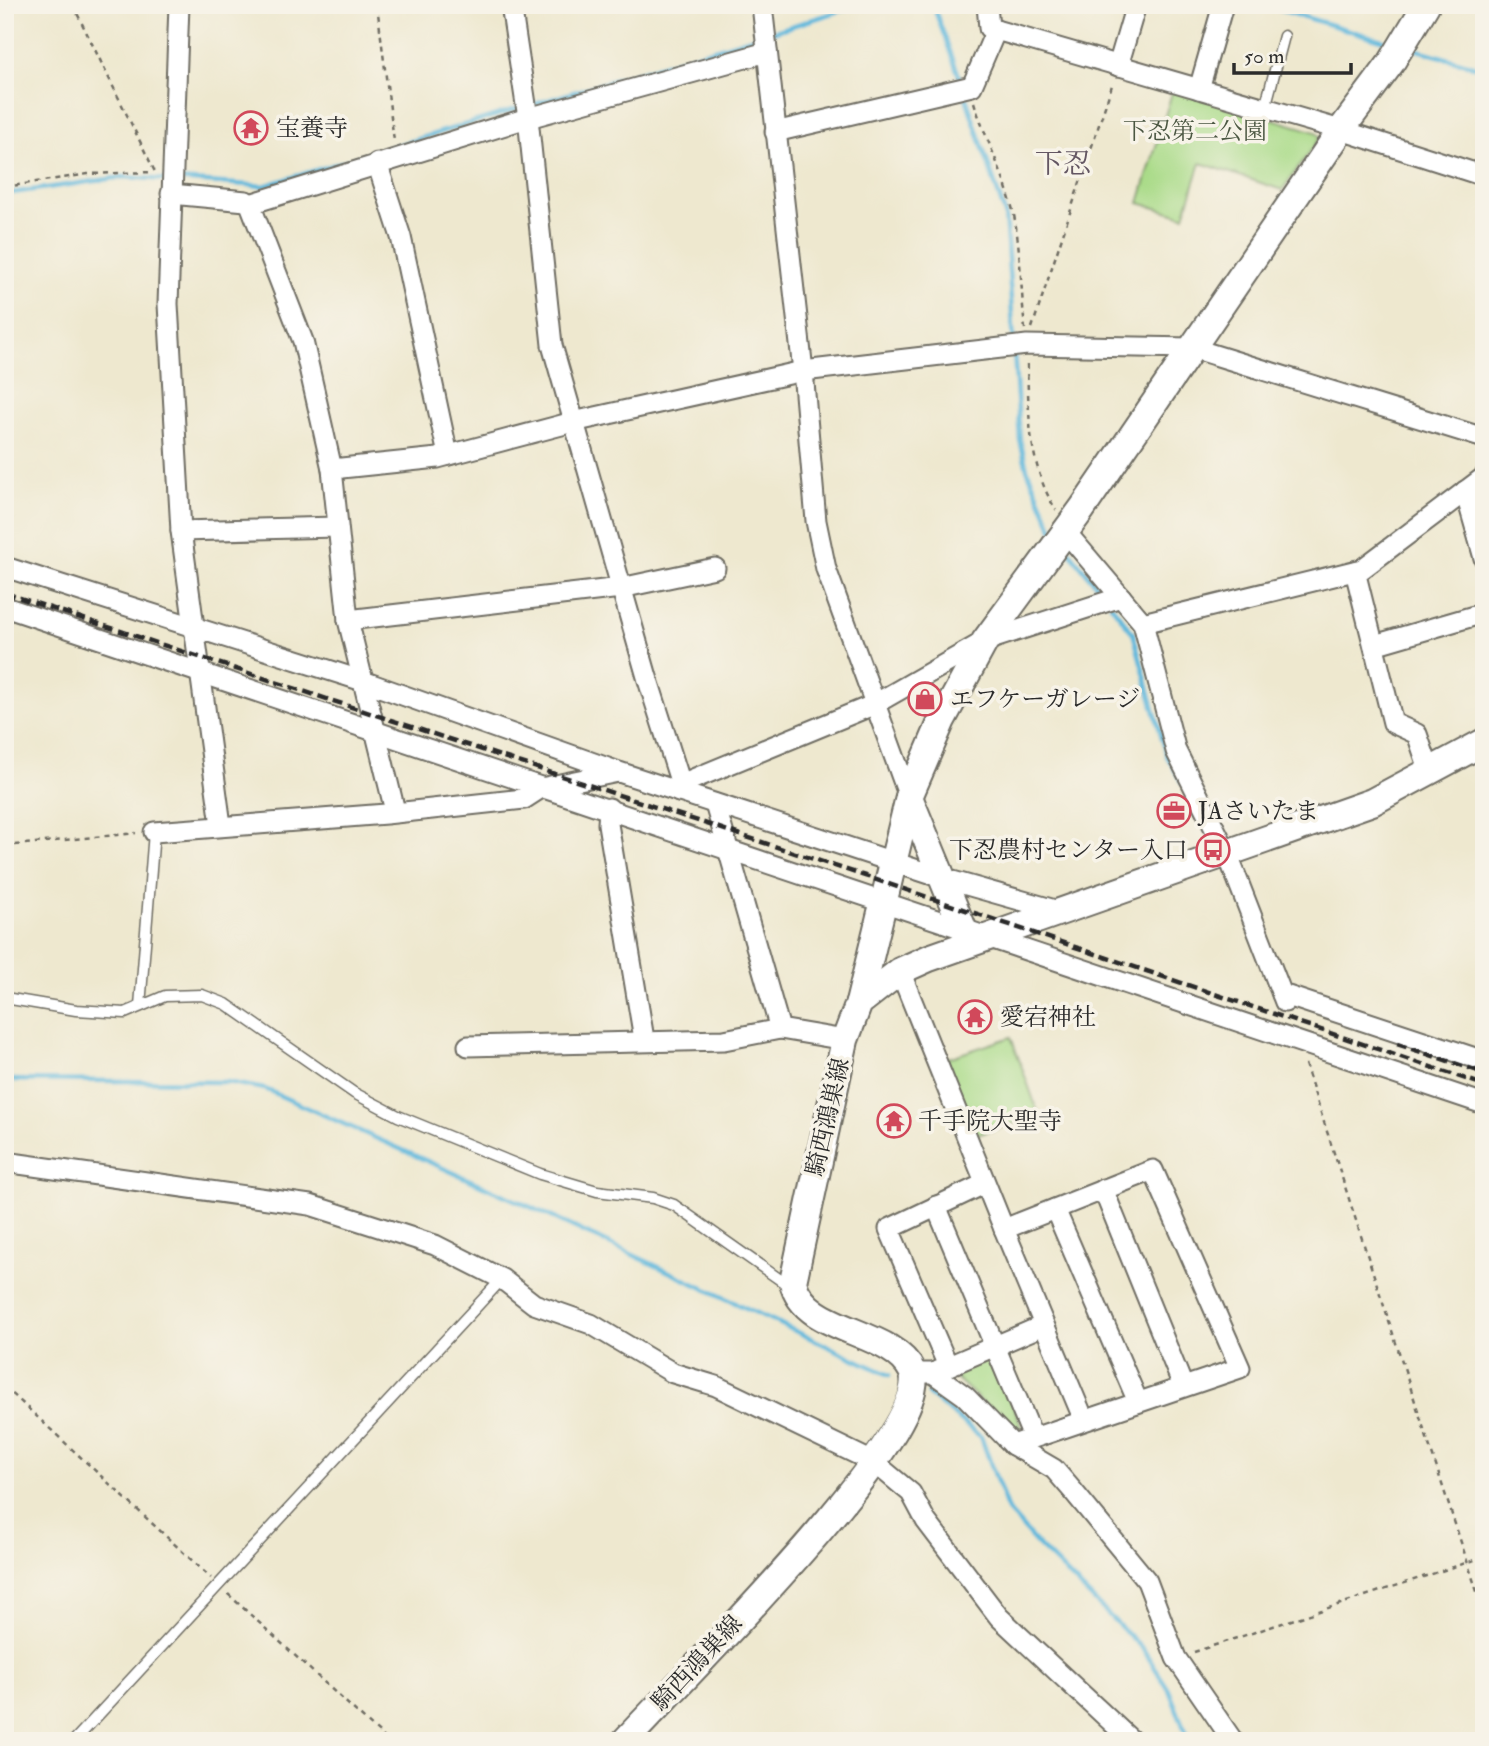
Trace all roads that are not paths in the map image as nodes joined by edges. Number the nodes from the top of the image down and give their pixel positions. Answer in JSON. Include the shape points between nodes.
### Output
{"nodes":[{"id":1,"x":179,"y":5,"type":"edge"},
{"id":2,"x":511,"y":5,"type":"edge"},
{"id":3,"x":762,"y":5,"type":"edge"},
{"id":4,"x":987,"y":5,"type":"edge"},
{"id":5,"x":1136,"y":5,"type":"edge"},
{"id":6,"x":1223,"y":5,"type":"edge"},
{"id":7,"x":1426,"y":5,"type":"edge"},
{"id":8,"x":996,"y":30,"type":"junction"},
{"id":9,"x":1284,"y":36,"type":"dead end"},
{"id":10,"x":767,"y":52,"type":"junction"},
{"id":11,"x":1118,"y":66,"type":"junction"},
{"id":12,"x":1199,"y":89,"type":"junction"},
{"id":13,"x":1265,"y":108,"type":"junction"},
{"id":14,"x":528,"y":118,"type":"junction"},
{"id":15,"x":1341,"y":130,"type":"junction"},
{"id":16,"x":775,"y":132,"type":"junction"},
{"id":17,"x":387,"y":160,"type":"junction"},
{"id":18,"x":1484,"y":176,"type":"edge"},
{"id":19,"x":171,"y":194,"type":"junction"},
{"id":20,"x":250,"y":204,"type":"junction"},
{"id":21,"x":1192,"y":348,"type":"junction"},
{"id":22,"x":803,"y":371,"type":"junction"},
{"id":23,"x":573,"y":422,"type":"junction"},
{"id":24,"x":1484,"y":438,"type":"edge"},
{"id":25,"x":448,"y":455,"type":"junction"},
{"id":26,"x":332,"y":469,"type":"junction"},
{"id":27,"x":1484,"y":477,"type":"edge"},
{"id":28,"x":1465,"y":491,"type":"junction"},
{"id":29,"x":337,"y":527,"type":"junction"},
{"id":30,"x":1067,"y":528,"type":"junction"},
{"id":31,"x":181,"y":531,"type":"junction"},
{"id":32,"x":1484,"y":558,"type":"edge"},
{"id":33,"x":5,"y":567,"type":"edge"},
{"id":34,"x":715,"y":568,"type":"dead end"},
{"id":35,"x":1355,"y":571,"type":"junction"},
{"id":36,"x":621,"y":588,"type":"junction"},
{"id":37,"x":1121,"y":597,"type":"junction"},
{"id":38,"x":5,"y":607,"type":"edge"},
{"id":39,"x":1484,"y":613,"type":"edge"},
{"id":40,"x":348,"y":620,"type":"junction"},
{"id":41,"x":1143,"y":623,"type":"junction"},
{"id":42,"x":194,"y":630,"type":"junction"},
{"id":43,"x":985,"y":641,"type":"junction"},
{"id":44,"x":1374,"y":645,"type":"junction"},
{"id":45,"x":200,"y":674,"type":"junction"},
{"id":46,"x":363,"y":681,"type":"junction"},
{"id":47,"x":873,"y":705,"type":"junction"},
{"id":48,"x":377,"y":732,"type":"junction"},
{"id":49,"x":1484,"y":741,"type":"edge"},
{"id":50,"x":619,"y":772,"type":"junction"},
{"id":51,"x":1430,"y":772,"type":"junction"},
{"id":52,"x":541,"y":788,"type":"junction"},
{"id":53,"x":680,"y":788,"type":"junction"},
{"id":54,"x":909,"y":797,"type":"junction"},
{"id":55,"x":715,"y":804,"type":"junction"},
{"id":56,"x":609,"y":808,"type":"junction"},
{"id":57,"x":395,"y":811,"type":"junction"},
{"id":58,"x":221,"y":825,"type":"junction"},
{"id":59,"x":154,"y":831,"type":"joint"},
{"id":60,"x":727,"y":850,"type":"junction"},
{"id":61,"x":1222,"y":855,"type":"junction"},
{"id":62,"x":892,"y":862,"type":"junction"},
{"id":63,"x":942,"y":878,"type":"junction"},
{"id":64,"x":884,"y":900,"type":"junction"},
{"id":65,"x":1062,"y":912,"type":"junction"},
{"id":66,"x":962,"y":926,"type":"junction"},
{"id":67,"x":987,"y":937,"type":"junction"},
{"id":68,"x":900,"y":971,"type":"junction"},
{"id":69,"x":5,"y":998,"type":"edge"},
{"id":70,"x":859,"y":1003,"type":"junction"},
{"id":71,"x":140,"y":1006,"type":"junction"},
{"id":72,"x":780,"y":1029,"type":"junction"},
{"id":73,"x":645,"y":1040,"type":"junction"},
{"id":74,"x":845,"y":1040,"type":"junction"},
{"id":75,"x":468,"y":1046,"type":"dead end"},
{"id":76,"x":1484,"y":1061,"type":"edge"},
{"id":77,"x":1484,"y":1104,"type":"edge"},
{"id":78,"x":5,"y":1162,"type":"edge"},
{"id":79,"x":984,"y":1184,"type":"junction"},
{"id":80,"x":1103,"y":1189,"type":"junction"},
{"id":81,"x":936,"y":1206,"type":"junction"},
{"id":82,"x":1055,"y":1209,"type":"junction"},
{"id":83,"x":1004,"y":1229,"type":"junction"},
{"id":84,"x":502,"y":1279,"type":"junction"},
{"id":85,"x":795,"y":1290,"type":"junction"},
{"id":86,"x":1044,"y":1325,"type":"junction"},
{"id":87,"x":994,"y":1346,"type":"junction"},
{"id":88,"x":931,"y":1371,"type":"junction"},
{"id":89,"x":1183,"y":1387,"type":"junction"},
{"id":90,"x":1138,"y":1402,"type":"junction"},
{"id":91,"x":1084,"y":1420,"type":"junction"},
{"id":92,"x":1033,"y":1437,"type":"junction"},
{"id":93,"x":1013,"y":1445,"type":"junction"},
{"id":94,"x":875,"y":1463,"type":"junction"},
{"id":95,"x":74,"y":1741,"type":"edge"},
{"id":96,"x":625,"y":1741,"type":"edge"},
{"id":97,"x":1132,"y":1741,"type":"edge"},
{"id":98,"x":1233,"y":1741,"type":"edge"}],
"edges":[{"from":1,"to":19,"type":"street","via":[[163,171]]},
{"from":2,"to":14,"type":"street"},
{"from":3,"to":10,"type":"street"},
{"from":4,"to":8,"type":"street","via":[[989,28]]},
{"from":5,"to":11,"type":"street"},
{"from":6,"to":12,"type":"street"},
{"from":7,"to":15,"type":"main road","name":"騎西鴻巣線","via":[[1391,63]]},
{"from":8,"to":11,"type":"street"},
{"from":8,"to":16,"type":"street","via":[[972,86]]},
{"from":9,"to":13,"type":"lane"},
{"from":10,"to":14,"type":"street"},
{"from":10,"to":16,"type":"street"},
{"from":11,"to":12,"type":"street"},
{"from":12,"to":13,"type":"street"},
{"from":13,"to":15,"type":"street"},
{"from":14,"to":17,"type":"street"},
{"from":14,"to":23,"type":"street","via":[[552,345]]},
{"from":15,"to":18,"type":"street"},
{"from":15,"to":21,"type":"main road","name":"騎西鴻巣線"},
{"from":16,"to":22,"type":"street"},
{"from":17,"to":20,"type":"street"},
{"from":17,"to":25,"type":"street"},
{"from":19,"to":20,"type":"street"},
{"from":19,"to":31,"type":"street","via":[[168,304]]},
{"from":20,"to":26,"type":"street","via":[[303,341]]},
{"from":21,"to":22,"type":"street","via":[[1027,345]]},
{"from":21,"to":24,"type":"street"},
{"from":21,"to":30,"type":"main road","name":"騎西鴻巣線"},
{"from":22,"to":23,"type":"street"},
{"from":22,"to":47,"type":"street","via":[[826,569]]},
{"from":23,"to":25,"type":"street"},
{"from":23,"to":36,"type":"street"},
{"from":25,"to":26,"type":"street"},
{"from":26,"to":29,"type":"street"},
{"from":27,"to":28,"type":"street"},
{"from":28,"to":32,"type":"street"},
{"from":28,"to":35,"type":"street"},
{"from":29,"to":31,"type":"street"},
{"from":29,"to":40,"type":"street"},
{"from":30,"to":37,"type":"street"},
{"from":30,"to":43,"type":"main road","name":"騎西鴻巣線"},
{"from":31,"to":42,"type":"street"},
{"from":33,"to":42,"type":"street"},
{"from":34,"to":36,"type":"street"},
{"from":35,"to":41,"type":"street"},
{"from":35,"to":44,"type":"street"},
{"from":36,"to":40,"type":"street"},
{"from":36,"to":53,"type":"street"},
{"from":37,"to":41,"type":"street"},
{"from":37,"to":43,"type":"street"},
{"from":38,"to":45,"type":"street"},
{"from":39,"to":44,"type":"street"},
{"from":40,"to":46,"type":"street"},
{"from":41,"to":61,"type":"street","via":[[1176,751]]},
{"from":42,"to":45,"type":"street"},
{"from":42,"to":46,"type":"street"},
{"from":43,"to":47,"type":"street"},
{"from":43,"to":54,"type":"main road","name":"騎西鴻巣線","via":[[942,720]]},
{"from":44,"to":51,"type":"street","via":[[1393,723],[1417,734]]},
{"from":45,"to":48,"type":"street"},
{"from":45,"to":58,"type":"street"},
{"from":46,"to":48,"type":"street"},
{"from":46,"to":50,"type":"street"},
{"from":47,"to":53,"type":"street"},
{"from":47,"to":54,"type":"street"},
{"from":48,"to":52,"type":"street"},
{"from":48,"to":57,"type":"street"},
{"from":49,"to":51,"type":"main road"},
{"from":50,"to":52,"type":"street"},
{"from":50,"to":53,"type":"street"},
{"from":51,"to":61,"type":"main road","via":[[1372,802]]},
{"from":52,"to":56,"type":"street"},
{"from":52,"to":57,"type":"street","via":[[524,799]]},
{"from":53,"to":55,"type":"street"},
{"from":54,"to":62,"type":"main road","name":"騎西鴻巣線"},
{"from":54,"to":63,"type":"main road"},
{"from":55,"to":60,"type":"street"},
{"from":55,"to":62,"type":"street"},
{"from":56,"to":60,"type":"street"},
{"from":56,"to":73,"type":"street"},
{"from":57,"to":58,"type":"street"},
{"from":58,"to":59,"type":"street"},
{"from":59,"to":71,"type":"lane"},
{"from":60,"to":64,"type":"street"},
{"from":60,"to":72,"type":"street"},
{"from":61,"to":65,"type":"main road"},
{"from":61,"to":76,"type":"street","via":[[1284,998]]},
{"from":62,"to":63,"type":"street"},
{"from":62,"to":64,"type":"main road","name":"騎西鴻巣線"},
{"from":63,"to":65,"type":"street"},
{"from":63,"to":66,"type":"main road"},
{"from":64,"to":66,"type":"street"},
{"from":64,"to":70,"type":"main road","name":"騎西鴻巣線"},
{"from":65,"to":67,"type":"main road"},
{"from":66,"to":67,"type":"street"},
{"from":67,"to":68,"type":"main road"},
{"from":67,"to":77,"type":"street"},
{"from":68,"to":70,"type":"main road"},
{"from":68,"to":79,"type":"street"},
{"from":69,"to":71,"type":"lane","via":[[125,1013]]},
{"from":70,"to":74,"type":"main road","name":"騎西鴻巣線"},
{"from":71,"to":85,"type":"lane","via":[[165,996],[202,995],[226,1004],[354,1093],[398,1116],[540,1174],[597,1191],[674,1205]]},
{"from":72,"to":73,"type":"street","via":[[724,1040]]},
{"from":72,"to":74,"type":"street"},
{"from":73,"to":75,"type":"street"},
{"from":74,"to":85,"type":"main road","name":"騎西鴻巣線","via":[[793,1272]]},
{"from":78,"to":84,"type":"street","via":[[310,1205],[435,1245]]},
{"from":79,"to":81,"type":"street"},
{"from":79,"to":83,"type":"street"},
{"from":80,"to":82,"type":"street"},
{"from":80,"to":89,"type":"street"},
{"from":80,"to":89,"type":"street","via":[[1153,1170],[1240,1368]]},
{"from":81,"to":87,"type":"street"},
{"from":81,"to":88,"type":"street","via":[[889,1228]]},
{"from":82,"to":83,"type":"street"},
{"from":82,"to":90,"type":"street"},
{"from":83,"to":86,"type":"street"},
{"from":84,"to":94,"type":"street","via":[[534,1304],[591,1324],[673,1373],[716,1386]]},
{"from":84,"to":95,"type":"lane"},
{"from":85,"to":88,"type":"main road","via":[[812,1310]]},
{"from":86,"to":87,"type":"street"},
{"from":86,"to":91,"type":"street"},
{"from":87,"to":88,"type":"street"},
{"from":87,"to":92,"type":"street"},
{"from":88,"to":93,"type":"street","via":[[965,1396]]},
{"from":88,"to":94,"type":"main road","name":"騎西鴻巣線"},
{"from":89,"to":90,"type":"street"},
{"from":90,"to":91,"type":"street"},
{"from":91,"to":92,"type":"street"},
{"from":92,"to":93,"type":"street"},
{"from":93,"to":98,"type":"street","via":[[1054,1469],[1147,1581],[1176,1658]]},
{"from":94,"to":96,"type":"main road","name":"騎西鴻巣線","via":[[840,1509]]},
{"from":94,"to":97,"type":"street","via":[[911,1493],[926,1521],[999,1617]]}]}
